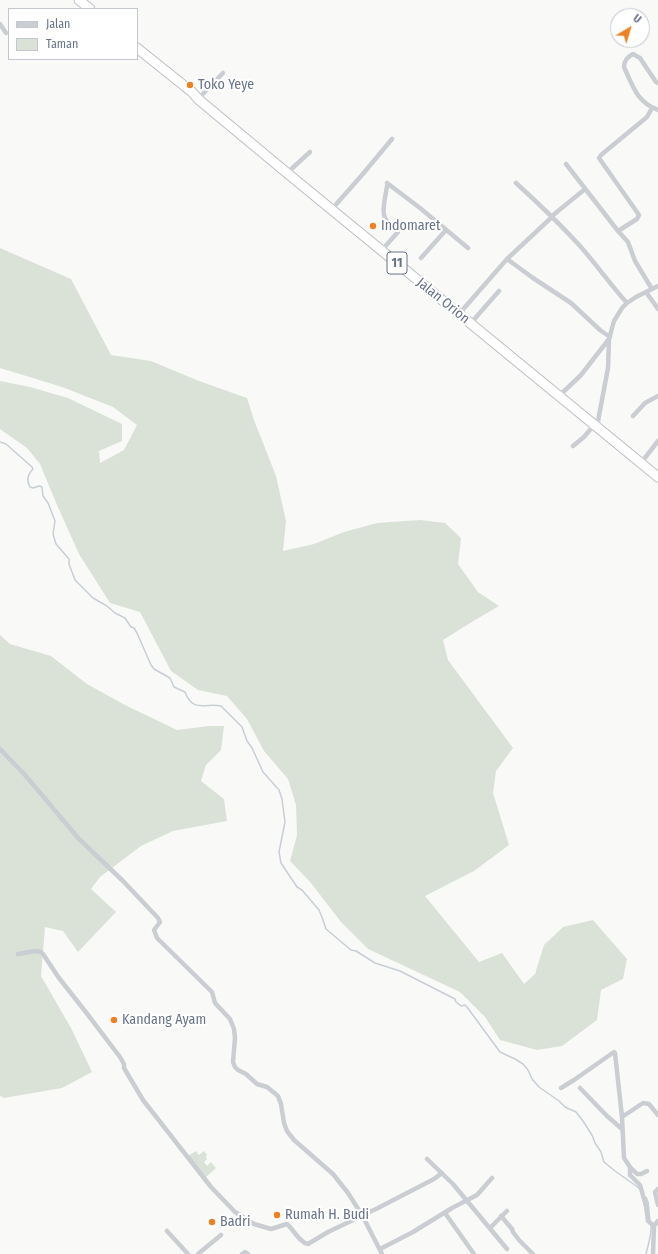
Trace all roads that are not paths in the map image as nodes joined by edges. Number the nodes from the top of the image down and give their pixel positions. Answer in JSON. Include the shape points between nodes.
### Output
{"nodes":[{"id":1,"x":79,"y":0,"type":"edge"},
{"id":2,"x":89,"y":8,"type":"edge"},
{"id":3,"x":0,"y":24,"type":"edge"},
{"id":4,"x":0,"y":32,"type":"edge"},
{"id":5,"x":138,"y":49,"type":"edge"},
{"id":6,"x":223,"y":73,"type":"dead end"},
{"id":7,"x":658,"y":83,"type":"edge"},
{"id":8,"x":198,"y":99,"type":"junction"},
{"id":9,"x":652,"y":108,"type":"junction"},
{"id":10,"x":658,"y":110,"type":"edge"},
{"id":11,"x":392,"y":139,"type":"dead end"},
{"id":12,"x":310,"y":152,"type":"dead end"},
{"id":13,"x":566,"y":164,"type":"dead end"},
{"id":14,"x":287,"y":173,"type":"junction"},
{"id":15,"x":516,"y":183,"type":"dead end"},
{"id":16,"x":585,"y":189,"type":"junction"},
{"id":17,"x":332,"y":209,"type":"junction"},
{"id":18,"x":552,"y":217,"type":"junction"},
{"id":19,"x":446,"y":230,"type":"junction"},
{"id":20,"x":618,"y":231,"type":"junction"},
{"id":21,"x":468,"y":248,"type":"dead end"},
{"id":22,"x":381,"y":250,"type":"junction"},
{"id":23,"x":421,"y":258,"type":"dead end"},
{"id":24,"x":508,"y":259,"type":"junction"},
{"id":25,"x":658,"y":286,"type":"edge"},
{"id":26,"x":652,"y":289,"type":"junction"},
{"id":27,"x":498,"y":291,"type":"dead end"},
{"id":28,"x":646,"y":292,"type":"junction"},
{"id":29,"x":627,"y":303,"type":"junction"},
{"id":30,"x":658,"y":309,"type":"edge"},
{"id":31,"x":459,"y":314,"type":"junction"},
{"id":32,"x":470,"y":324,"type":"junction"},
{"id":33,"x":610,"y":338,"type":"junction"},
{"id":34,"x":559,"y":396,"type":"junction"},
{"id":35,"x":658,"y":396,"type":"edge"},
{"id":36,"x":633,"y":416,"type":"dead end"},
{"id":37,"x":596,"y":427,"type":"junction"},
{"id":38,"x":658,"y":441,"type":"edge"},
{"id":39,"x":574,"y":446,"type":"dead end"},
{"id":40,"x":641,"y":463,"type":"junction"},
{"id":41,"x":658,"y":477,"type":"edge"},
{"id":42,"x":0,"y":749,"type":"edge"},
{"id":43,"x":18,"y":954,"type":"dead end"},
{"id":44,"x":561,"y":1088,"type":"dead end"},
{"id":45,"x":580,"y":1088,"type":"dead end"},
{"id":46,"x":658,"y":1114,"type":"edge"},
{"id":47,"x":622,"y":1117,"type":"junction"},
{"id":48,"x":622,"y":1129,"type":"junction"},
{"id":49,"x":426,"y":1159,"type":"dead end"},
{"id":50,"x":630,"y":1167,"type":"junction"},
{"id":51,"x":647,"y":1171,"type":"dead end"},
{"id":52,"x":442,"y":1173,"type":"junction"},
{"id":53,"x":492,"y":1178,"type":"dead end"},
{"id":54,"x":658,"y":1189,"type":"edge"},
{"id":55,"x":467,"y":1201,"type":"junction"},
{"id":56,"x":658,"y":1205,"type":"edge"},
{"id":57,"x":507,"y":1211,"type":"dead end"},
{"id":58,"x":445,"y":1213,"type":"junction"},
{"id":59,"x":362,"y":1215,"type":"junction"},
{"id":60,"x":501,"y":1216,"type":"junction"},
{"id":61,"x":658,"y":1221,"type":"edge"},
{"id":62,"x":654,"y":1226,"type":"junction"},
{"id":63,"x":490,"y":1228,"type":"junction"},
{"id":64,"x":167,"y":1230,"type":"dead end"},
{"id":65,"x":222,"y":1235,"type":"dead end"},
{"id":66,"x":507,"y":1249,"type":"dead end"},
{"id":67,"x":381,"y":1251,"type":"edge"},
{"id":68,"x":188,"y":1254,"type":"edge"},
{"id":69,"x":198,"y":1254,"type":"edge"},
{"id":70,"x":242,"y":1254,"type":"edge"},
{"id":71,"x":248,"y":1254,"type":"edge"},
{"id":72,"x":474,"y":1254,"type":"edge"},
{"id":73,"x":533,"y":1254,"type":"edge"},
{"id":74,"x":653,"y":1254,"type":"edge"}],
"edges":[{"from":1,"to":2,"type":"highway"},
{"from":3,"to":4,"type":"street","via":[[6,34]]},
{"from":5,"to":8,"type":"highway","name":"Jalan Orion","number":"11"},
{"from":6,"to":8,"type":"street"},
{"from":7,"to":9,"type":"street","via":[[640,58],[633,54],[628,56],[624,67],[638,97]]},
{"from":8,"to":14,"type":"highway","name":"Jalan Orion","number":"11"},
{"from":9,"to":10,"type":"street"},
{"from":9,"to":20,"type":"street","via":[[646,117],[599,157],[639,215]]},
{"from":11,"to":17,"type":"street"},
{"from":12,"to":14,"type":"street"},
{"from":13,"to":16,"type":"street"},
{"from":14,"to":17,"type":"highway","name":"Jalan Orion","number":"11"},
{"from":15,"to":18,"type":"street"},
{"from":16,"to":18,"type":"street"},
{"from":16,"to":20,"type":"street"},
{"from":17,"to":22,"type":"highway","name":"Jalan Orion","number":"11"},
{"from":18,"to":24,"type":"street"},
{"from":18,"to":29,"type":"street","via":[[580,246]]},
{"from":19,"to":21,"type":"street"},
{"from":19,"to":22,"type":"street","via":[[388,184],[384,214],[388,222],[398,227],[398,232]]},
{"from":19,"to":23,"type":"street"},
{"from":20,"to":26,"type":"street","via":[[628,242],[635,261]]},
{"from":22,"to":31,"type":"highway","name":"Jalan Orion","number":"11"},
{"from":24,"to":31,"type":"street"},
{"from":24,"to":33,"type":"street","via":[[571,303]]},
{"from":25,"to":26,"type":"street"},
{"from":26,"to":28,"type":"street"},
{"from":27,"to":32,"type":"street"},
{"from":28,"to":29,"type":"street"},
{"from":28,"to":30,"type":"street"},
{"from":29,"to":33,"type":"street","via":[[614,321]]},
{"from":31,"to":32,"type":"highway","name":"Jalan Orion","number":"11"},
{"from":32,"to":34,"type":"highway","name":"Jalan Orion","number":"11"},
{"from":33,"to":34,"type":"street","via":[[581,375]]},
{"from":33,"to":37,"type":"street","via":[[608,368]]},
{"from":34,"to":37,"type":"highway","name":"Jalan Orion","number":"11"},
{"from":35,"to":36,"type":"street","via":[[646,403]]},
{"from":37,"to":39,"type":"street"},
{"from":37,"to":40,"type":"highway","name":"Jalan Orion","number":"11"},
{"from":38,"to":40,"type":"street"},
{"from":40,"to":41,"type":"highway","name":"Jalan Orion","number":"11"},
{"from":42,"to":59,"type":"street","via":[[25,774],[79,839],[158,918],[160,922],[154,930],[157,938],[212,993],[215,1003],[230,1019],[235,1033],[235,1067],[278,1096],[287,1131],[339,1181]]},
{"from":43,"to":59,"type":"street","via":[[35,951],[43,954],[120,1057],[143,1100],[211,1187],[235,1212],[254,1224],[271,1229],[287,1224],[308,1244]]},
{"from":44,"to":47,"type":"street","via":[[615,1052]]},
{"from":45,"to":48,"type":"street"},
{"from":46,"to":47,"type":"street","via":[[649,1104],[643,1103]]},
{"from":47,"to":48,"type":"street"},
{"from":48,"to":50,"type":"street","via":[[624,1158]]},
{"from":49,"to":52,"type":"street"},
{"from":50,"to":51,"type":"street","via":[[640,1174]]},
{"from":50,"to":62,"type":"street","via":[[630,1175],[640,1185],[643,1193],[648,1221]]},
{"from":52,"to":55,"type":"street"},
{"from":52,"to":59,"type":"street"},
{"from":53,"to":55,"type":"street","via":[[477,1195]]},
{"from":54,"to":56,"type":"street","via":[[655,1192]]},
{"from":55,"to":58,"type":"street"},
{"from":55,"to":63,"type":"street"},
{"from":57,"to":60,"type":"street"},
{"from":58,"to":67,"type":"street"},
{"from":58,"to":72,"type":"street"},
{"from":59,"to":67,"type":"street"},
{"from":60,"to":63,"type":"street"},
{"from":60,"to":73,"type":"street"},
{"from":61,"to":62,"type":"street"},
{"from":62,"to":74,"type":"street"},
{"from":63,"to":66,"type":"street"},
{"from":64,"to":68,"type":"street"},
{"from":65,"to":69,"type":"street"},
{"from":70,"to":71,"type":"street"}]}
